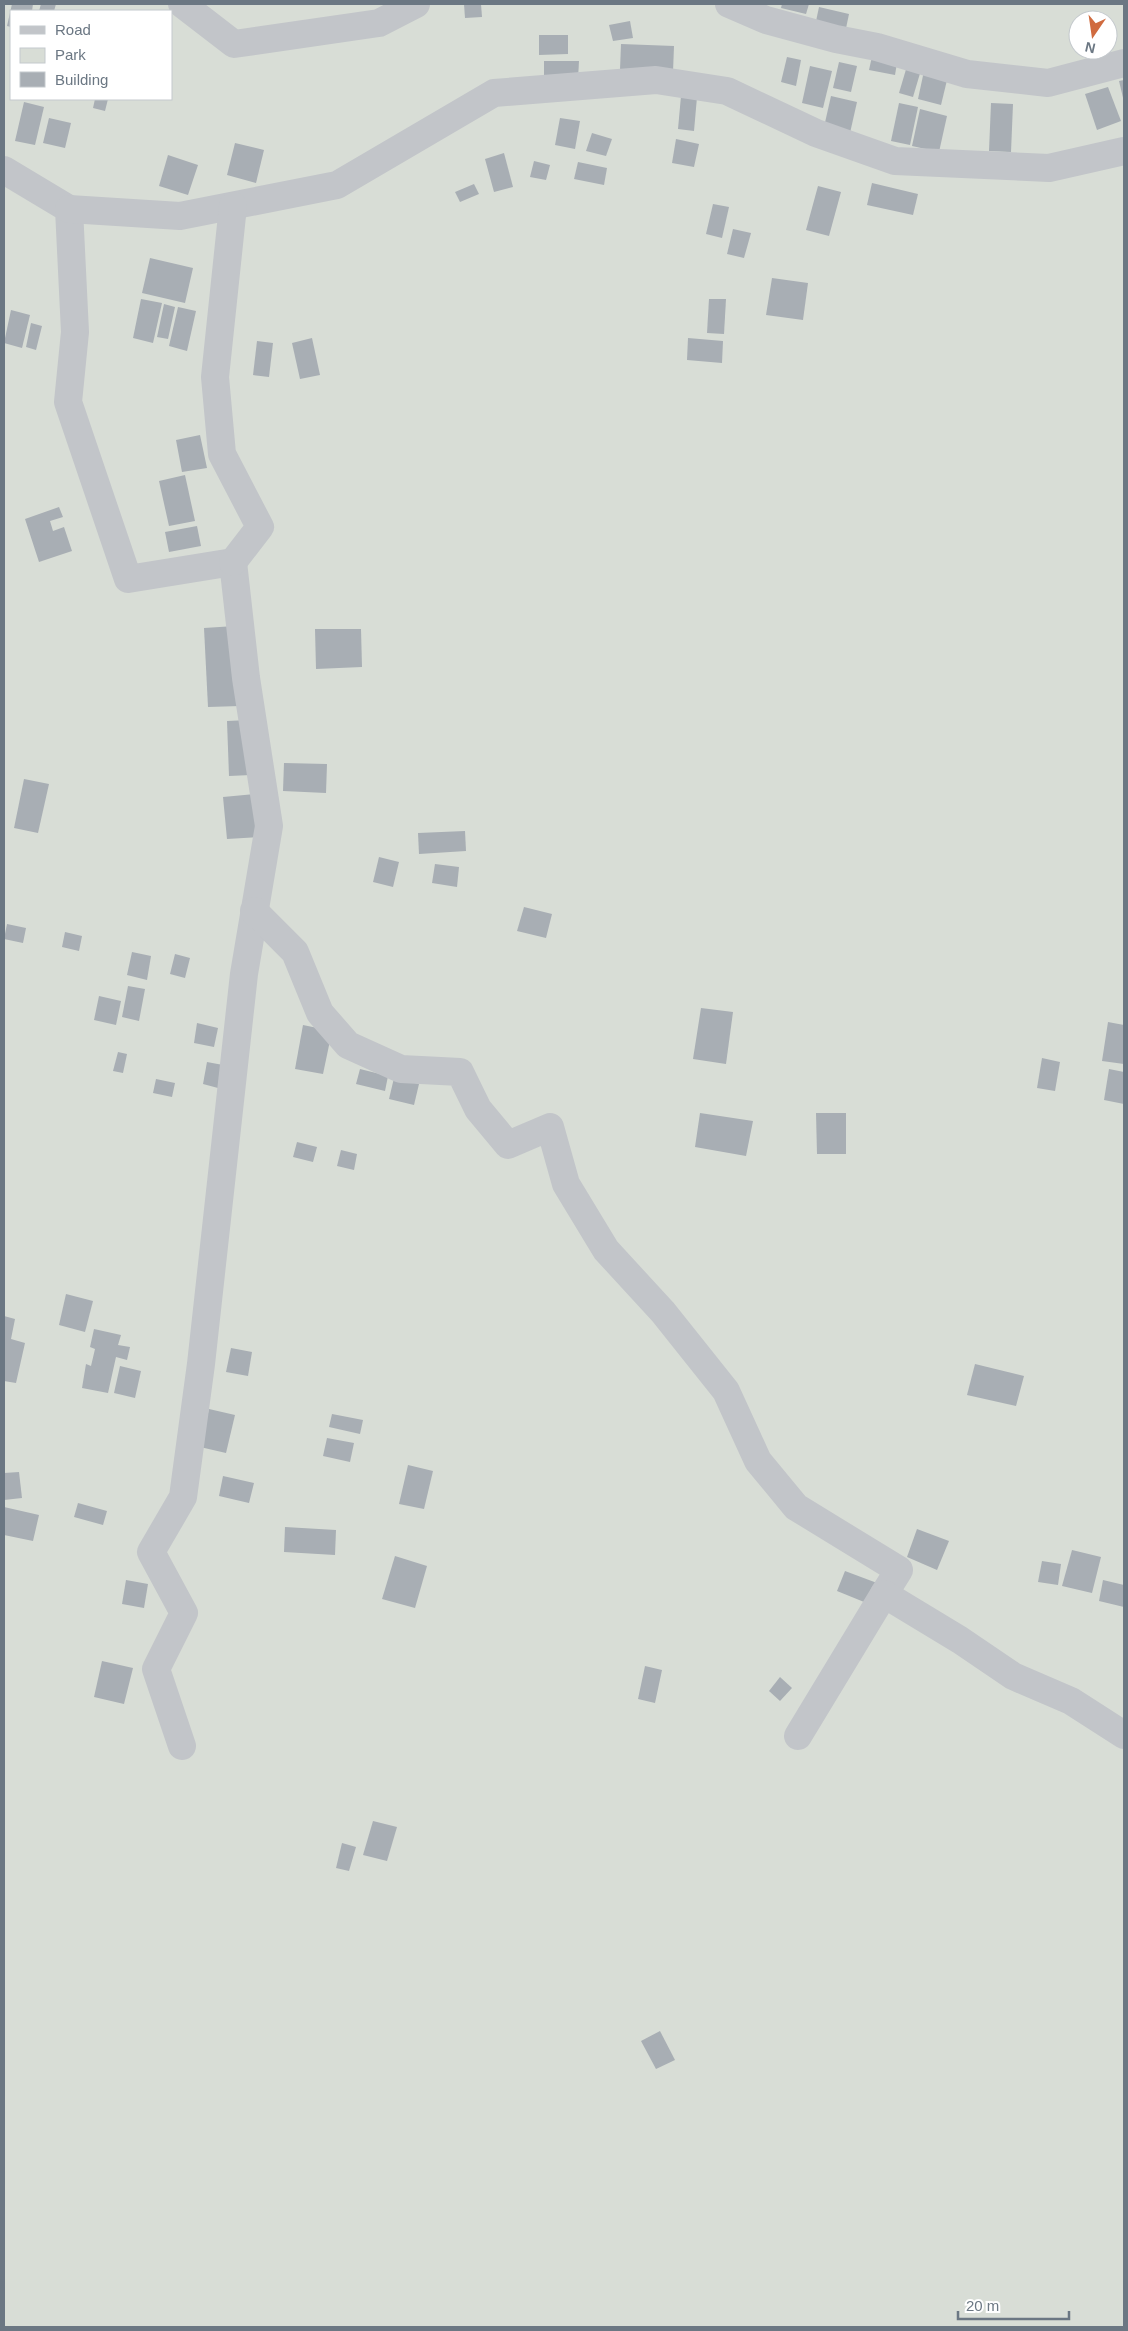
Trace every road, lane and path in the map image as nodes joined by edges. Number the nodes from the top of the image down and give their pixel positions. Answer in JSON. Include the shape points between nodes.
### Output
{"nodes":[{"id":1,"x":182,"y":4,"type":"edge"},
{"id":2,"x":416,"y":4,"type":"edge"},
{"id":3,"x":729,"y":4,"type":"edge"},
{"id":4,"x":1124,"y":63,"type":"edge"},
{"id":5,"x":1124,"y":151,"type":"edge"},
{"id":6,"x":4,"y":170,"type":"edge"},
{"id":7,"x":233,"y":206,"type":"junction"},
{"id":8,"x":69,"y":209,"type":"junction"},
{"id":9,"x":232,"y":562,"type":"junction"},
{"id":10,"x":254,"y":911,"type":"junction"},
{"id":11,"x":884,"y":1594,"type":"junction"},
{"id":12,"x":1124,"y":1735,"type":"edge"},
{"id":13,"x":798,"y":1736,"type":"dead end"},
{"id":14,"x":182,"y":1746,"type":"dead end"}],
"edges":[{"from":1,"to":2,"type":"street","via":[[234,44],[379,23]]},
{"from":3,"to":4,"type":"street","via":[[766,20],[877,47],[968,74],[1048,83]]},
{"from":5,"to":7,"type":"street","via":[[1049,168],[895,161],[816,133],[727,90],[656,80],[494,93],[336,185]]},
{"from":6,"to":8,"type":"street"},
{"from":7,"to":8,"type":"street","via":[[180,216]]},
{"from":7,"to":9,"type":"street","via":[[215,377],[222,454],[260,527]]},
{"from":8,"to":9,"type":"street","via":[[75,332],[68,402],[128,579]]},
{"from":9,"to":10,"type":"street","via":[[269,826]]},
{"from":10,"to":11,"type":"street","via":[[295,952],[320,1013],[348,1045],[401,1069],[460,1072],[478,1109],[508,1145],[550,1127],[566,1184],[606,1250],[663,1312],[726,1391],[758,1461],[796,1508],[898,1570]]},
{"from":10,"to":14,"type":"street","via":[[183,1497],[152,1552],[184,1613],[156,1669]]},
{"from":11,"to":12,"type":"street","via":[[1013,1676],[1071,1701]]},
{"from":11,"to":13,"type":"street"}]}
